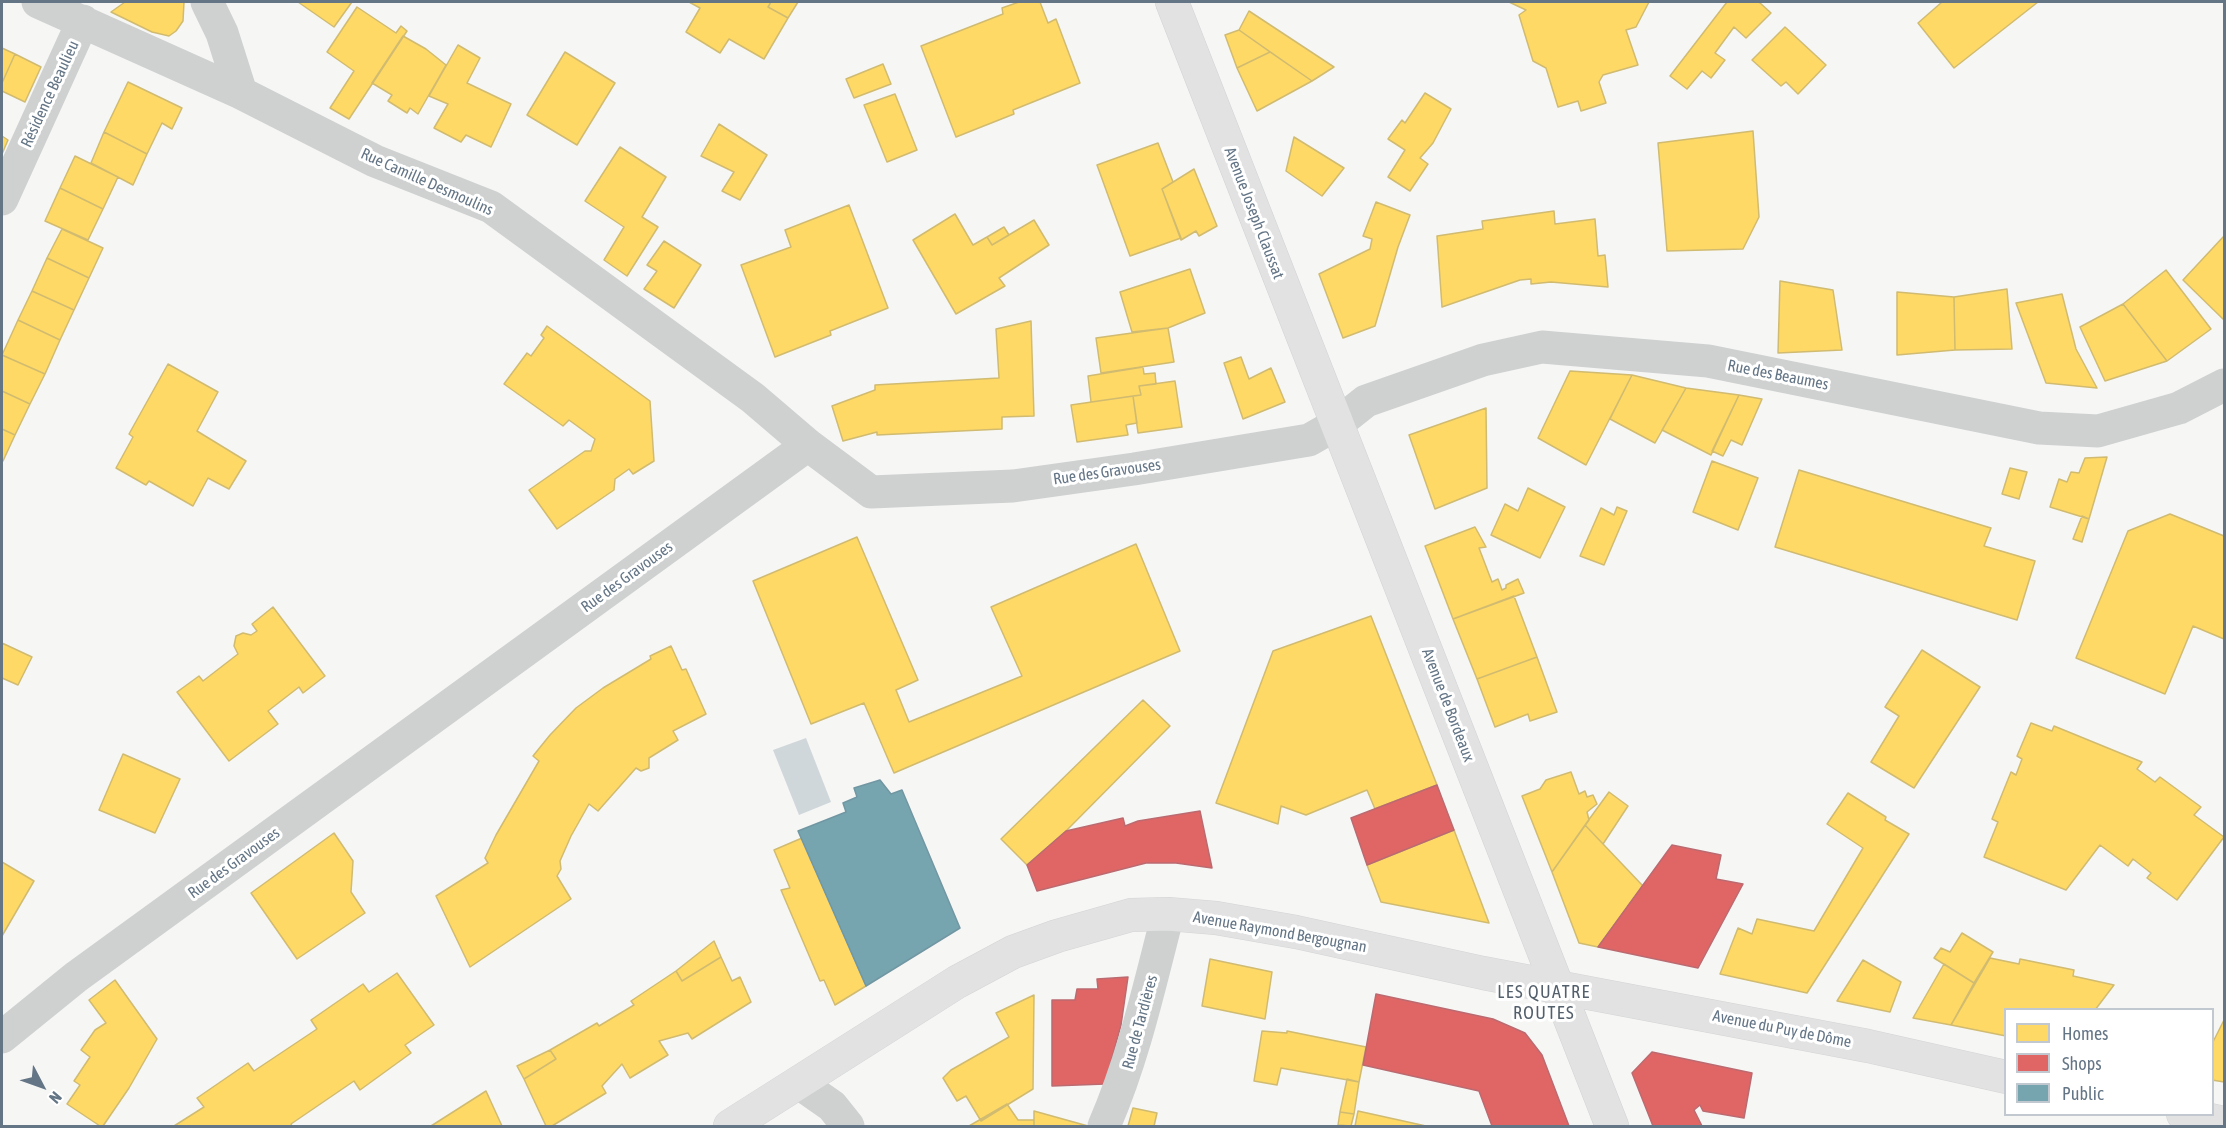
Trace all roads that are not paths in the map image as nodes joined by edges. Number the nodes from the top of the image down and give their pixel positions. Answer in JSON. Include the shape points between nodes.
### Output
{"nodes":[{"id":1,"x":38,"y":2,"type":"edge"},
{"id":2,"x":207,"y":2,"type":"edge"},
{"id":3,"x":1172,"y":2,"type":"edge"},
{"id":4,"x":83,"y":21,"type":"junction"},
{"id":5,"x":241,"y":93,"type":"junction"},
{"id":6,"x":2,"y":199,"type":"edge"},
{"id":7,"x":2224,"y":385,"type":"edge"},
{"id":8,"x":1337,"y":424,"type":"junction"},
{"id":9,"x":808,"y":445,"type":"junction"},
{"id":10,"x":1168,"y":914,"type":"junction"},
{"id":11,"x":1557,"y":986,"type":"junction"},
{"id":12,"x":2,"y":1037,"type":"edge"},
{"id":13,"x":2004,"y":1077,"type":"edge"},
{"id":14,"x":799,"y":1083,"type":"junction"},
{"id":15,"x":2192,"y":1116,"type":"edge"},
{"id":16,"x":2224,"y":1123,"type":"edge"},
{"id":17,"x":730,"y":1126,"type":"edge"},
{"id":18,"x":848,"y":1126,"type":"edge"},
{"id":19,"x":1104,"y":1126,"type":"edge"},
{"id":20,"x":1612,"y":1126,"type":"edge"}],
"edges":[{"from":1,"to":4,"type":"street","name":"Rue Camille Desmoulins"},
{"from":2,"to":5,"type":"street","via":[[222,33]]},
{"from":3,"to":8,"type":"main road","name":"Avenue Joseph Claussat"},
{"from":4,"to":5,"type":"street","name":"Rue Camille Desmoulins"},
{"from":4,"to":6,"type":"street","name":"Résidence Beaulieu"},
{"from":5,"to":9,"type":"street","name":"Rue Camille Desmoulins","via":[[375,161],[491,207],[753,398]]},
{"from":7,"to":8,"type":"street","name":"Rue des Beaumes","via":[[2179,408],[2098,431],[2039,428],[1708,361],[1542,347],[1483,360],[1366,401]]},
{"from":8,"to":9,"type":"street","name":"Rue des Gravouses","via":[[1309,440],[1134,469],[1013,486],[871,492]]},
{"from":8,"to":11,"type":"main road","name":"Avenue de Bordeaux"},
{"from":9,"to":12,"type":"street","name":"Rue des Gravouses","via":[[75,977]]},
{"from":10,"to":11,"type":"main road","name":"Avenue Raymond Bergougnan","via":[[1284,930]]},
{"from":10,"to":14,"type":"main road","name":"Avenue Raymond Bergougnan","via":[[1131,915],[1013,952],[957,982]]},
{"from":10,"to":19,"type":"street","name":"Rue de Tardières","via":[[1142,1023]]},
{"from":11,"to":13,"type":"main road","name":"Avenue du Puy de Dôme"},
{"from":11,"to":20,"type":"main road","name":"Avenue de Bordeaux"},
{"from":14,"to":17,"type":"main road","name":"Avenue Raymond Bergougnan"},
{"from":14,"to":18,"type":"street","via":[[831,1106]]},
{"from":15,"to":16,"type":"main road"}]}
